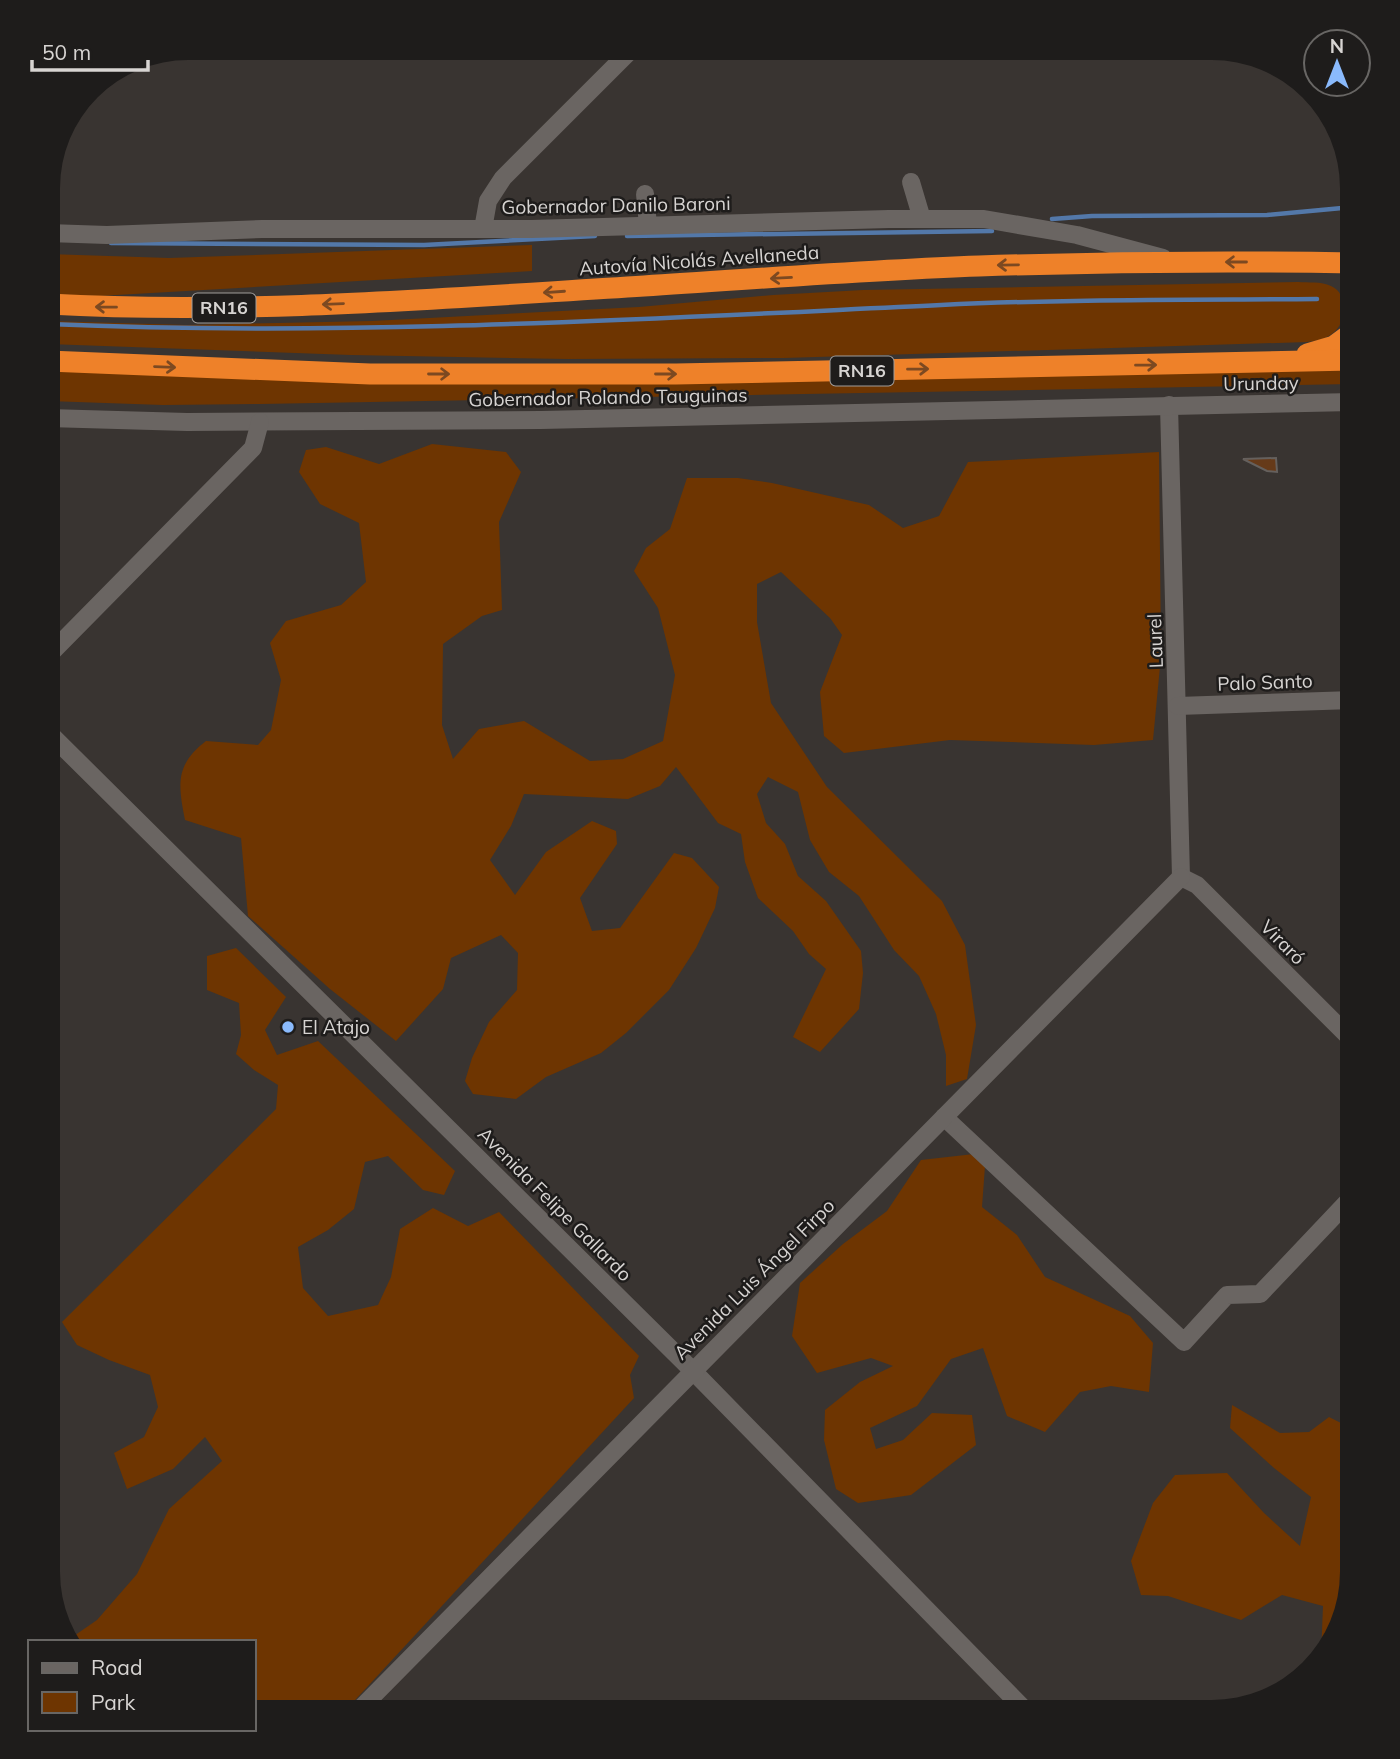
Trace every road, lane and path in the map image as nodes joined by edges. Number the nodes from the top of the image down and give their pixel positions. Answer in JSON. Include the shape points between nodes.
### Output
{"nodes":[{"id":1,"x":621,"y":60,"type":"edge"},
{"id":2,"x":911,"y":182,"type":"dead end"},
{"id":3,"x":645,"y":194,"type":"dead end"},
{"id":4,"x":922,"y":219,"type":"junction"},
{"id":5,"x":648,"y":225,"type":"junction"},
{"id":6,"x":483,"y":229,"type":"junction"},
{"id":7,"x":60,"y":233,"type":"edge"},
{"id":8,"x":1181,"y":262,"type":"junction"},
{"id":9,"x":1277,"y":262,"type":"junction"},
{"id":10,"x":1340,"y":263,"type":"edge"},
{"id":11,"x":1340,"y":271,"type":"edge"},
{"id":12,"x":60,"y":304,"type":"edge"},
{"id":13,"x":1340,"y":342,"type":"edge"},
{"id":14,"x":1340,"y":360,"type":"edge"},
{"id":15,"x":60,"y":361,"type":"edge"},
{"id":16,"x":1278,"y":362,"type":"junction"},
{"id":17,"x":1340,"y":402,"type":"edge"},
{"id":18,"x":1169,"y":405,"type":"junction"},
{"id":19,"x":60,"y":418,"type":"edge"},
{"id":20,"x":260,"y":422,"type":"junction"},
{"id":21,"x":60,"y":644,"type":"edge"},
{"id":22,"x":1340,"y":700,"type":"edge"},
{"id":23,"x":1178,"y":706,"type":"junction"},
{"id":24,"x":60,"y":744,"type":"edge"},
{"id":25,"x":1181,"y":877,"type":"junction"},
{"id":26,"x":1340,"y":1028,"type":"edge"},
{"id":27,"x":944,"y":1117,"type":"junction"},
{"id":28,"x":1340,"y":1210,"type":"edge"},
{"id":29,"x":693,"y":1371,"type":"junction"},
{"id":30,"x":369,"y":1700,"type":"edge"},
{"id":31,"x":1015,"y":1700,"type":"edge"}],
"edges":[{"from":1,"to":6,"type":"street","via":[[503,178],[488,201]]},
{"from":2,"to":4,"type":"street"},
{"from":3,"to":5,"type":"street"},
{"from":4,"to":5,"type":"street","name":"Gobernador Danilo Baroni"},
{"from":4,"to":8,"type":"street","name":"Gobernador Danilo Baroni","via":[[984,219]]},
{"from":5,"to":6,"type":"street","name":"Gobernador Danilo Baroni"},
{"from":6,"to":7,"type":"street","name":"Gobernador Danilo Baroni"},
{"from":9,"to":8,"type":"highway","name":"Autovía Nicolás Avellaneda","number":"RN16","one_way":true},
{"from":8,"to":12,"type":"highway","name":"Autovía Nicolás Avellaneda","number":"RN16","one_way":true,"via":[[977,266],[305,305]]},
{"from":9,"to":10,"type":"highway","name":"Autovía Nicolás Avellaneda","number":"RN16"},
{"from":9,"to":11,"type":"highway"},
{"from":13,"to":16,"type":"highway"},
{"from":14,"to":16,"type":"highway","number":"RN16"},
{"from":15,"to":16,"type":"highway","number":"RN16","one_way":true,"via":[[370,374],[690,374]]},
{"from":17,"to":18,"type":"street","name":"Urunday"},
{"from":18,"to":20,"type":"street","name":"Gobernador Rolando Tauguinas"},
{"from":18,"to":23,"type":"street","name":"Laurel"},
{"from":19,"to":20,"type":"street","name":"Gobernador Rolando Tauguinas"},
{"from":20,"to":21,"type":"street","via":[[253,448]]},
{"from":22,"to":23,"type":"street","name":"Palo Santo"},
{"from":23,"to":25,"type":"street","name":"Laurel"},
{"from":24,"to":29,"type":"street","name":"Avenida Felipe Gallardo"},
{"from":25,"to":26,"type":"street","name":"Viraró","via":[[1197,885]]},
{"from":25,"to":27,"type":"street","name":"Avenida Luis Ángel Firpo"},
{"from":27,"to":28,"type":"street","via":[[1184,1342],[1227,1295],[1260,1294]]},
{"from":27,"to":29,"type":"street","name":"Avenida Luis Ángel Firpo"},
{"from":29,"to":30,"type":"street","name":"Avenida Luis Ángel Firpo"},
{"from":29,"to":31,"type":"street","name":"Avenida Felipe Gallardo"}]}
